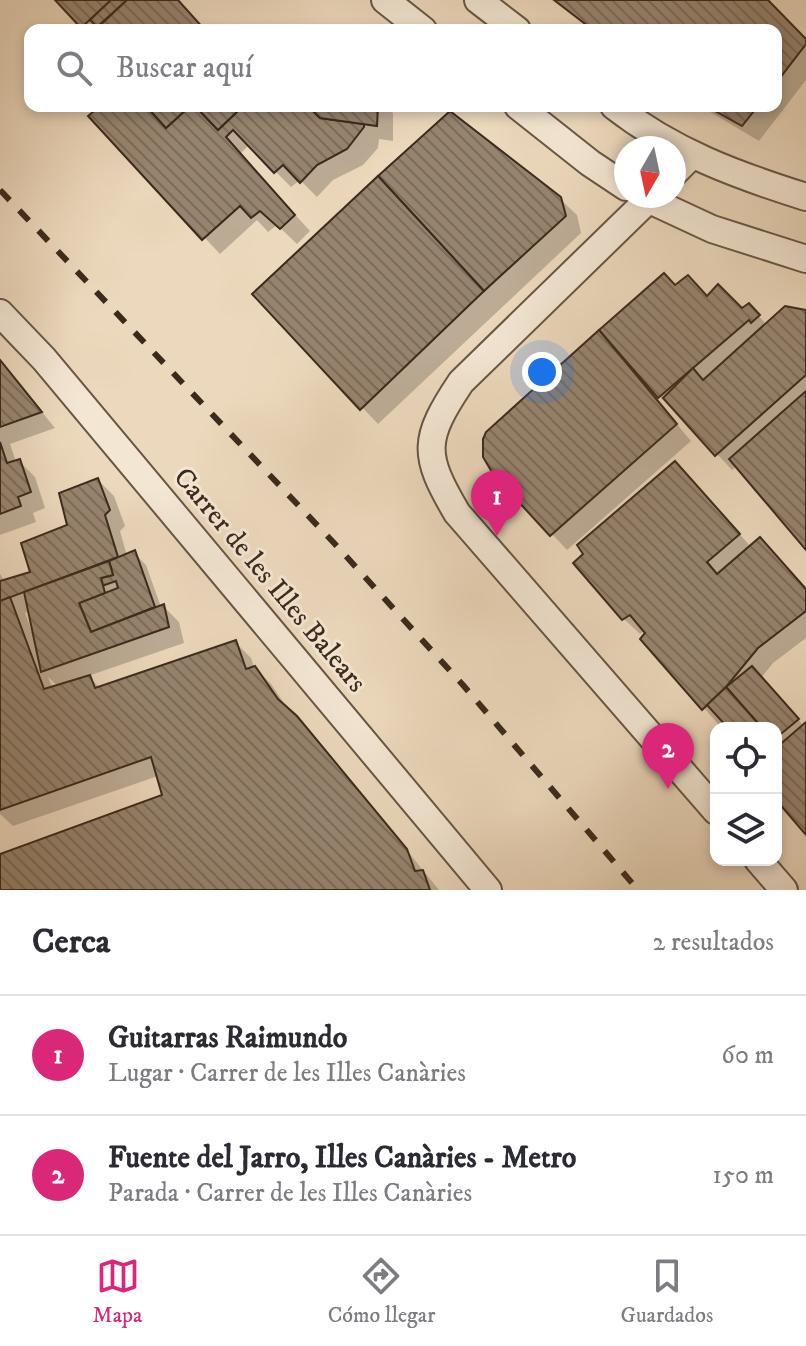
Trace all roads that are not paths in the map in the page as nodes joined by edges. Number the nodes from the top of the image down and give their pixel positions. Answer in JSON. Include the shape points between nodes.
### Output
{"nodes":[{"id":1,"x":385,"y":0,"type":"edge"},
{"id":2,"x":478,"y":0,"type":"edge"},
{"id":3,"x":415,"y":24,"type":"edge"},
{"id":4,"x":509,"y":24,"type":"edge"},
{"id":5,"x":526,"y":112,"type":"edge"},
{"id":6,"x":621,"y":112,"type":"edge"},
{"id":7,"x":649,"y":136,"type":"edge"},
{"id":8,"x":686,"y":165,"type":"edge"},
{"id":9,"x":614,"y":178,"type":"edge"},
{"id":10,"x":806,"y":197,"type":"edge"},
{"id":11,"x":629,"y":208,"type":"edge"},
{"id":12,"x":669,"y":208,"type":"edge"},
{"id":13,"x":806,"y":259,"type":"edge"},
{"id":14,"x":0,"y":293,"type":"edge"},
{"id":15,"x":0,"y":313,"type":"edge"},
{"id":16,"x":44,"y":359,"type":"junction"},
{"id":17,"x":710,"y":804,"type":"edge"},
{"id":18,"x":763,"y":866,"type":"edge"},
{"id":19,"x":488,"y":890,"type":"edge"},
{"id":20,"x":784,"y":890,"type":"edge"}],
"edges":[{"from":1,"to":3,"type":"street"},
{"from":2,"to":4,"type":"street"},
{"from":5,"to":9,"type":"street"},
{"from":6,"to":7,"type":"street"},
{"from":8,"to":10,"type":"street"},
{"from":11,"to":17,"type":"street","via":[[461,382],[439,415],[430,449],[439,483],[457,513]]},
{"from":12,"to":13,"type":"street","via":[[712,229]]},
{"from":14,"to":16,"type":"street"},
{"from":15,"to":16,"type":"street","name":"Carrer de les Illes Balears"},
{"from":16,"to":19,"type":"street","name":"Carrer de les Illes Balears"},
{"from":18,"to":20,"type":"street"}]}
